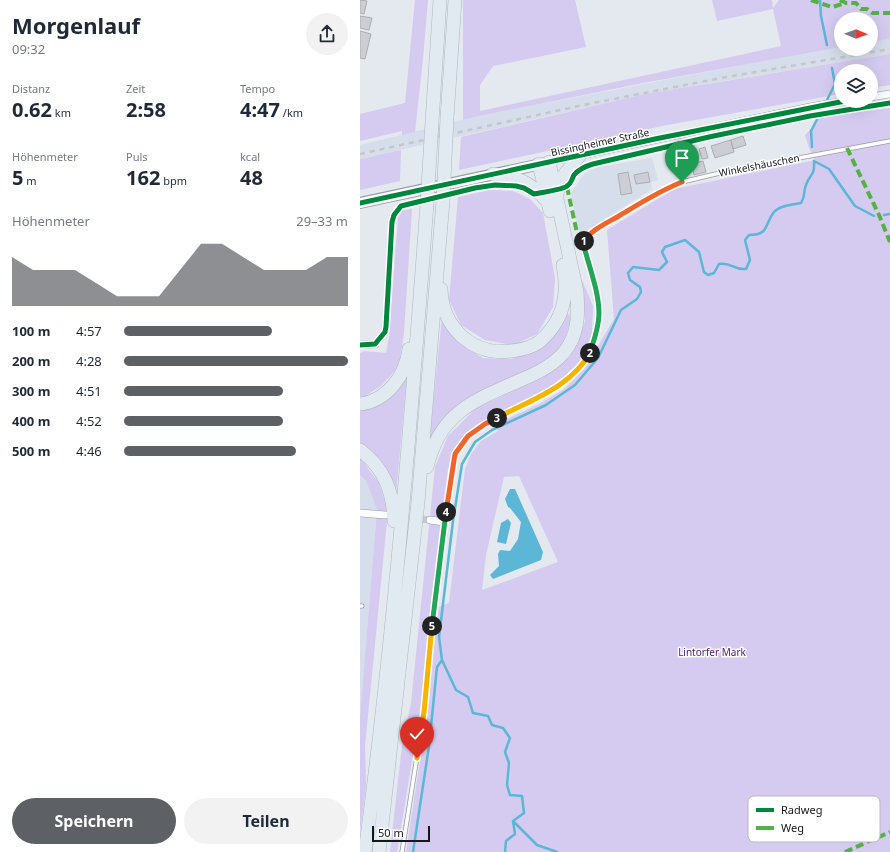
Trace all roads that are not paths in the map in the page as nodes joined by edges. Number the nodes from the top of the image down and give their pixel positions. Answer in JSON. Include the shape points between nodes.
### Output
{"nodes":[{"id":1,"x":440,"y":0,"type":"edge"},
{"id":2,"x":455,"y":0,"type":"edge"},
{"id":3,"x":890,"y":94,"type":"edge"},
{"id":4,"x":878,"y":96,"type":"edge"},
{"id":5,"x":834,"y":103,"type":"edge"},
{"id":6,"x":890,"y":141,"type":"edge"},
{"id":7,"x":580,"y":155,"type":"junction"},
{"id":8,"x":544,"y":163,"type":"junction"},
{"id":9,"x":493,"y":174,"type":"junction"},
{"id":10,"x":552,"y":200,"type":"junction"},
{"id":11,"x":443,"y":201,"type":"junction"},
{"id":12,"x":360,"y":203,"type":"edge"},
{"id":13,"x":420,"y":306,"type":"junction"},
{"id":14,"x":376,"y":344,"type":"dead end"},
{"id":15,"x":360,"y":345,"type":"edge"},
{"id":16,"x":360,"y":404,"type":"edge"},
{"id":17,"x":360,"y":450,"type":"edge"},
{"id":18,"x":418,"y":502,"type":"junction"},
{"id":19,"x":360,"y":513,"type":"edge"},
{"id":20,"x":385,"y":515,"type":"dead end"},
{"id":21,"x":430,"y":520,"type":"tunnel mouth"},
{"id":22,"x":444,"y":522,"type":"junction"},
{"id":23,"x":396,"y":577,"type":"junction"},
{"id":24,"x":365,"y":852,"type":"edge"},
{"id":25,"x":379,"y":852,"type":"edge"},
{"id":26,"x":402,"y":852,"type":"edge"}],
"edges":[{"from":1,"to":13,"type":"highway","bridge":true},
{"from":2,"to":11,"type":"highway","bridge":true},
{"from":3,"to":4,"type":"street"},
{"from":5,"to":7,"type":"street","name":"Bissingheimer Straße"},
{"from":6,"to":22,"type":"lane","name":"Winkelshäuschen","via":[[813,154],[682,182],[665,188],[587,236],[584,246],[599,313],[596,334],[589,354],[578,369],[551,392],[485,424],[468,436],[455,454]]},
{"from":7,"to":8,"type":"street","name":"Bissingheimer Straße"},
{"from":7,"to":10,"type":"highway","via":[[564,175]]},
{"from":8,"to":9,"type":"street","name":"Bissingheimer Straße"},
{"from":8,"to":10,"type":"highway"},
{"from":9,"to":10,"type":"highway","via":[[526,182]]},
{"from":9,"to":12,"type":"street","name":"Bissingheimer Straße"},
{"from":10,"to":11,"type":"highway","via":[[564,267],[566,287],[563,308],[554,326],[539,342],[519,350],[500,353],[484,350],[457,332],[448,319],[441,301],[446,224]]},
{"from":10,"to":18,"type":"highway","via":[[577,292],[576,329],[569,346],[539,373],[478,399],[450,420],[430,454]]},
{"from":11,"to":18,"type":"highway"},
{"from":13,"to":16,"type":"highway","via":[[413,315],[408,360],[402,375],[383,394]]},
{"from":13,"to":23,"type":"highway"},
{"from":14,"to":15,"type":"street"},
{"from":17,"to":23,"type":"highway","via":[[371,459],[391,493],[394,522],[390,568]]},
{"from":18,"to":25,"type":"highway"},
{"from":19,"to":20,"type":"street"},
{"from":21,"to":22,"type":"street"},
{"from":22,"to":26,"type":"lane","name":"Winkelshäuschen","via":[[424,712]]},
{"from":23,"to":24,"type":"highway","via":[[377,764]]}]}
